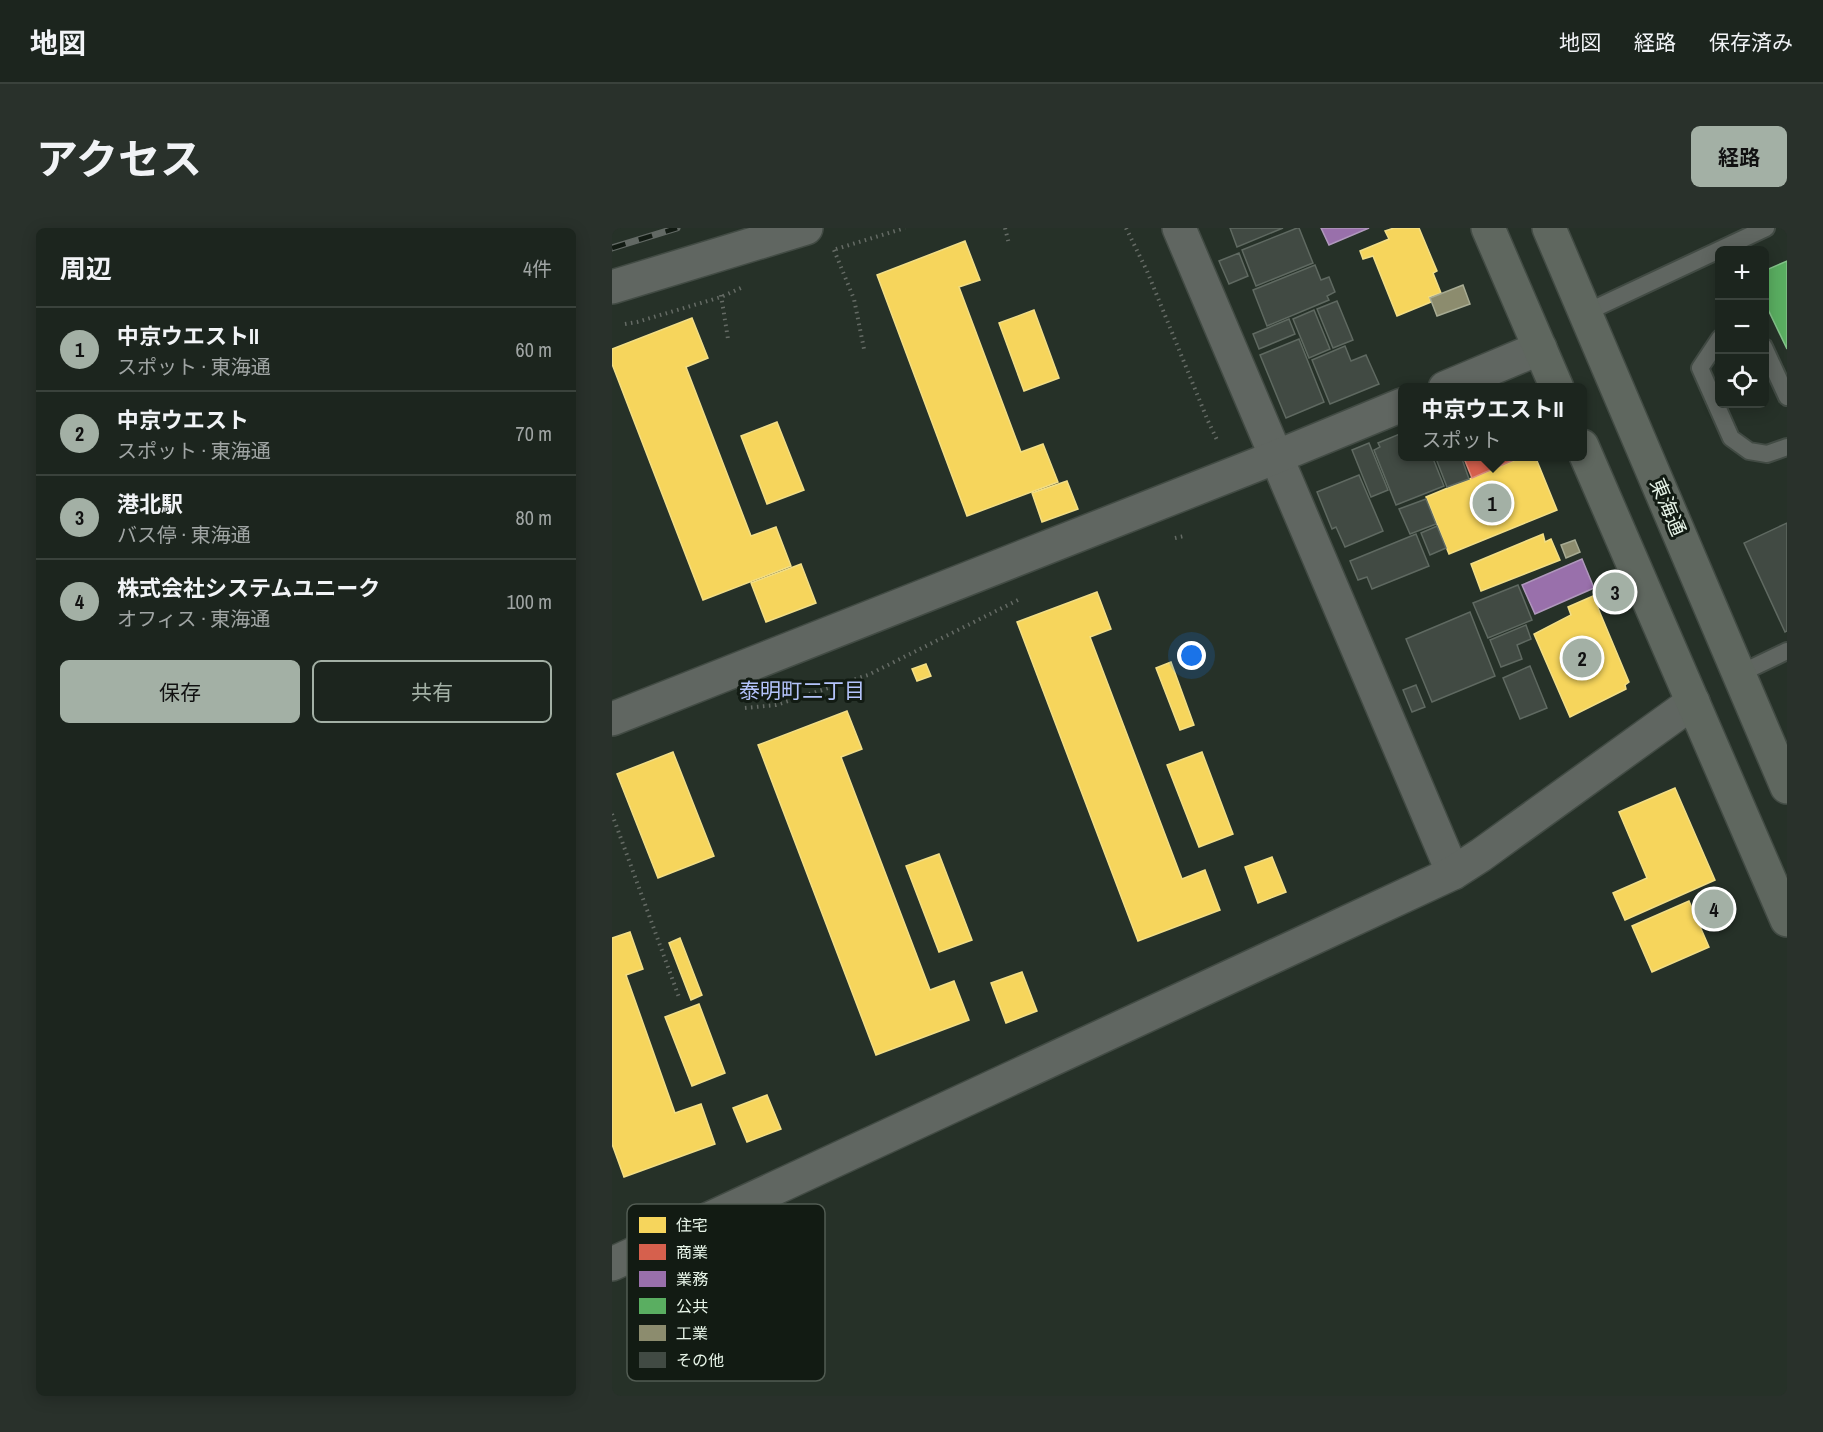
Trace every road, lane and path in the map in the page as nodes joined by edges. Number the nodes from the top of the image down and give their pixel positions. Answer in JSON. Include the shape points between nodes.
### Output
{"nodes":[{"id":1,"x":806,"y":228,"type":"edge"},
{"id":2,"x":1005,"y":228,"type":"edge"},
{"id":3,"x":1126,"y":228,"type":"edge"},
{"id":4,"x":1179,"y":228,"type":"edge"},
{"id":5,"x":1488,"y":228,"type":"edge"},
{"id":6,"x":1549,"y":228,"type":"edge"},
{"id":7,"x":1766,"y":228,"type":"edge"},
{"id":8,"x":1009,"y":244,"type":"dead end"},
{"id":9,"x":1729,"y":246,"type":"edge"},
{"id":10,"x":834,"y":249,"type":"dead end"},
{"id":11,"x":1715,"y":253,"type":"edge"},
{"id":12,"x":707,"y":258,"type":"junction"},
{"id":13,"x":612,"y":287,"type":"edge"},
{"id":14,"x":1585,"y":313,"type":"junction"},
{"id":15,"x":728,"y":339,"type":"dead end"},
{"id":16,"x":1715,"y":344,"type":"edge"},
{"id":17,"x":1540,"y":348,"type":"junction"},
{"id":18,"x":864,"y":349,"type":"dead end"},
{"id":19,"x":1767,"y":354,"type":"edge"},
{"id":20,"x":1455,"y":383,"type":"edge"},
{"id":21,"x":1555,"y":383,"type":"edge"},
{"id":22,"x":1787,"y":397,"type":"edge"},
{"id":23,"x":1398,"y":407,"type":"edge"},
{"id":24,"x":1787,"y":447,"type":"edge"},
{"id":25,"x":1276,"y":457,"type":"junction"},
{"id":26,"x":1587,"y":458,"type":"edge"},
{"id":27,"x":1233,"y":474,"type":"junction"},
{"id":28,"x":1184,"y":536,"type":"dead end"},
{"id":29,"x":1174,"y":539,"type":"dead end"},
{"id":30,"x":1024,"y":597,"type":"dead end"},
{"id":31,"x":1787,"y":651,"type":"edge"},
{"id":32,"x":1739,"y":674,"type":"junction"},
{"id":33,"x":1693,"y":702,"type":"junction"},
{"id":34,"x":737,"y":709,"type":"dead end"},
{"id":35,"x":612,"y":719,"type":"edge"},
{"id":36,"x":1787,"y":786,"type":"edge"},
{"id":37,"x":612,"y":814,"type":"edge"},
{"id":38,"x":1453,"y":873,"type":"junction"},
{"id":39,"x":1787,"y":920,"type":"edge"},
{"id":40,"x":680,"y":999,"type":"dead end"},
{"id":41,"x":741,"y":1204,"type":"edge"},
{"id":42,"x":627,"y":1257,"type":"edge"},
{"id":43,"x":612,"y":1264,"type":"edge"}],
"edges":[{"from":1,"to":12,"type":"street"},
{"from":2,"to":8,"type":"path"},
{"from":3,"to":27,"type":"path"},
{"from":4,"to":25,"type":"street"},
{"from":5,"to":17,"type":"main road"},
{"from":6,"to":14,"type":"main road","name":"東海通"},
{"from":7,"to":9,"type":"lane"},
{"from":10,"to":18,"type":"path","via":[[854,299]]},
{"from":11,"to":14,"type":"lane"},
{"from":12,"to":13,"type":"street"},
{"from":12,"to":15,"type":"path","via":[[721,297]]},
{"from":14,"to":32,"type":"main road","name":"東海通"},
{"from":16,"to":24,"type":"lane","via":[[1700,368],[1731,438],[1749,451],[1767,454]]},
{"from":17,"to":20,"type":"street"},
{"from":17,"to":21,"type":"main road"},
{"from":19,"to":22,"type":"lane"},
{"from":23,"to":25,"type":"street"},
{"from":25,"to":27,"type":"street"},
{"from":25,"to":38,"type":"street"},
{"from":26,"to":33,"type":"main road"},
{"from":27,"to":35,"type":"street"},
{"from":28,"to":29,"type":"path"},
{"from":30,"to":34,"type":"path","via":[[868,675],[776,705]]},
{"from":31,"to":32,"type":"lane"},
{"from":32,"to":36,"type":"main road","name":"東海通"},
{"from":33,"to":38,"type":"street"},
{"from":33,"to":39,"type":"main road"},
{"from":37,"to":40,"type":"path"},
{"from":38,"to":41,"type":"street"},
{"from":42,"to":43,"type":"street"}]}
